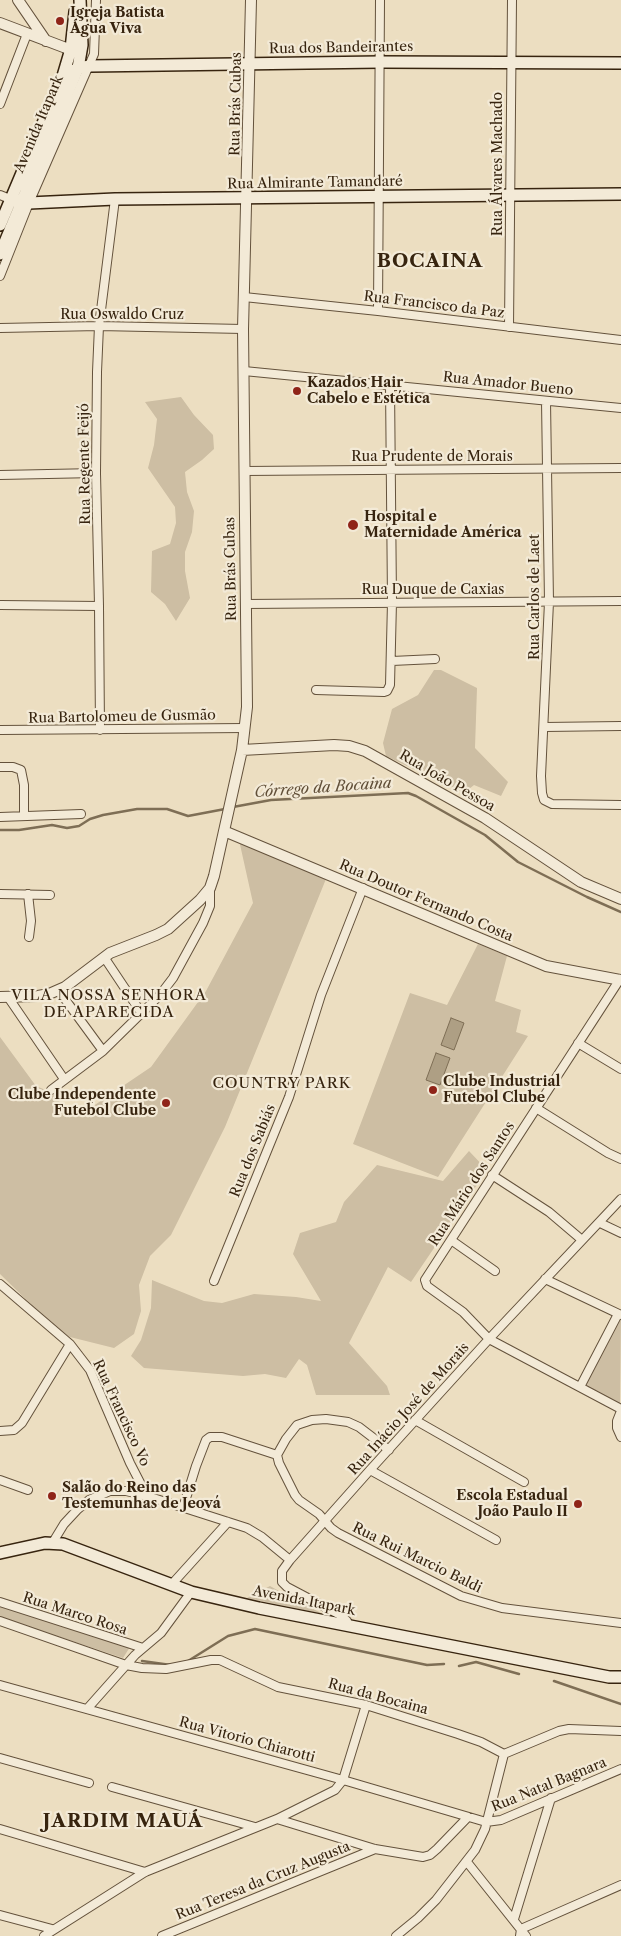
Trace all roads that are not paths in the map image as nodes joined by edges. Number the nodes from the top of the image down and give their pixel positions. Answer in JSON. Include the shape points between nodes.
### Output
{"nodes":[{"id":1,"x":18,"y":0,"type":"edge"},
{"id":2,"x":76,"y":0,"type":"edge"},
{"id":3,"x":80,"y":0,"type":"edge"},
{"id":4,"x":96,"y":0,"type":"edge"},
{"id":5,"x":251,"y":0,"type":"edge"},
{"id":6,"x":380,"y":0,"type":"edge"},
{"id":7,"x":512,"y":0,"type":"edge"},
{"id":8,"x":26,"y":12,"type":"junction"},
{"id":9,"x":0,"y":23,"type":"edge"},
{"id":10,"x":14,"y":28,"type":"junction"},
{"id":11,"x":27,"y":34,"type":"junction"},
{"id":12,"x":96,"y":35,"type":"junction"},
{"id":13,"x":46,"y":41,"type":"junction"},
{"id":14,"x":77,"y":47,"type":"junction"},
{"id":15,"x":511,"y":61,"type":"junction"},
{"id":16,"x":380,"y":62,"type":"junction"},
{"id":17,"x":621,"y":63,"type":"edge"},
{"id":18,"x":250,"y":64,"type":"junction"},
{"id":19,"x":84,"y":67,"type":"junction"},
{"id":20,"x":62,"y":76,"type":"junction"},
{"id":21,"x":0,"y":104,"type":"edge"},
{"id":22,"x":621,"y":194,"type":"edge"},
{"id":23,"x":379,"y":197,"type":"junction"},
{"id":24,"x":510,"y":197,"type":"junction"},
{"id":25,"x":114,"y":199,"type":"junction"},
{"id":26,"x":248,"y":199,"type":"junction"},
{"id":27,"x":15,"y":200,"type":"edge"},
{"id":28,"x":0,"y":225,"type":"edge"},
{"id":29,"x":0,"y":254,"type":"edge"},
{"id":30,"x":0,"y":276,"type":"edge"},
{"id":31,"x":244,"y":297,"type":"junction"},
{"id":32,"x":378,"y":311,"type":"junction"},
{"id":33,"x":99,"y":326,"type":"junction"},
{"id":34,"x":509,"y":327,"type":"junction"},
{"id":35,"x":0,"y":328,"type":"edge"},
{"id":36,"x":243,"y":329,"type":"junction"},
{"id":37,"x":621,"y":340,"type":"edge"},
{"id":38,"x":244,"y":372,"type":"junction"},
{"id":39,"x":390,"y":385,"type":"junction"},
{"id":40,"x":546,"y":401,"type":"junction"},
{"id":41,"x":621,"y":408,"type":"edge"},
{"id":42,"x":621,"y":468,"type":"edge"},
{"id":43,"x":547,"y":469,"type":"junction"},
{"id":44,"x":391,"y":470,"type":"junction"},
{"id":45,"x":244,"y":471,"type":"junction"},
{"id":46,"x":96,"y":473,"type":"junction"},
{"id":47,"x":0,"y":476,"type":"edge"},
{"id":48,"x":621,"y":601,"type":"edge"},
{"id":49,"x":392,"y":602,"type":"junction"},
{"id":50,"x":549,"y":602,"type":"junction"},
{"id":51,"x":245,"y":604,"type":"junction"},
{"id":52,"x":0,"y":605,"type":"edge"},
{"id":53,"x":99,"y":606,"type":"junction"},
{"id":54,"x":435,"y":659,"type":"dead end"},
{"id":55,"x":392,"y":661,"type":"junction"},
{"id":56,"x":316,"y":690,"type":"dead end"},
{"id":57,"x":545,"y":726,"type":"junction"},
{"id":58,"x":621,"y":726,"type":"edge"},
{"id":59,"x":245,"y":728,"type":"junction"},
{"id":60,"x":0,"y":730,"type":"edge"},
{"id":61,"x":100,"y":730,"type":"junction"},
{"id":62,"x":242,"y":750,"type":"junction"},
{"id":63,"x":0,"y":767,"type":"edge"},
{"id":64,"x":621,"y":805,"type":"edge"},
{"id":65,"x":81,"y":814,"type":"dead end"},
{"id":66,"x":24,"y":816,"type":"junction"},
{"id":67,"x":0,"y":817,"type":"edge"},
{"id":68,"x":225,"y":829,"type":"junction"},
{"id":69,"x":210,"y":888,"type":"junction"},
{"id":70,"x":363,"y":888,"type":"junction"},
{"id":71,"x":0,"y":894,"type":"edge"},
{"id":72,"x":28,"y":894,"type":"junction"},
{"id":73,"x":50,"y":895,"type":"dead end"},
{"id":74,"x":621,"y":900,"type":"edge"},
{"id":75,"x":29,"y":937,"type":"dead end"},
{"id":76,"x":104,"y":957,"type":"junction"},
{"id":77,"x":620,"y":980,"type":"edge"},
{"id":78,"x":60,"y":990,"type":"junction"},
{"id":79,"x":4,"y":997,"type":"edge"},
{"id":80,"x":142,"y":1014,"type":"junction"},
{"id":81,"x":578,"y":1043,"type":"junction"},
{"id":82,"x":103,"y":1051,"type":"junction"},
{"id":83,"x":621,"y":1069,"type":"edge"},
{"id":84,"x":64,"y":1079,"type":"junction"},
{"id":85,"x":50,"y":1090,"type":"dead end"},
{"id":86,"x":536,"y":1108,"type":"junction"},
{"id":87,"x":621,"y":1159,"type":"edge"},
{"id":88,"x":492,"y":1175,"type":"junction"},
{"id":89,"x":621,"y":1199,"type":"edge"},
{"id":90,"x":600,"y":1223,"type":"junction"},
{"id":91,"x":621,"y":1233,"type":"edge"},
{"id":92,"x":451,"y":1240,"type":"junction"},
{"id":93,"x":582,"y":1240,"type":"junction"},
{"id":94,"x":495,"y":1271,"type":"dead end"},
{"id":95,"x":545,"y":1279,"type":"junction"},
{"id":96,"x":214,"y":1281,"type":"dead end"},
{"id":97,"x":0,"y":1284,"type":"edge"},
{"id":98,"x":620,"y":1314,"type":"edge"},
{"id":99,"x":489,"y":1339,"type":"junction"},
{"id":100,"x":70,"y":1344,"type":"junction"},
{"id":101,"x":580,"y":1388,"type":"junction"},
{"id":102,"x":621,"y":1410,"type":"edge"},
{"id":103,"x":415,"y":1420,"type":"junction"},
{"id":104,"x":0,"y":1431,"type":"edge"},
{"id":105,"x":621,"y":1437,"type":"edge"},
{"id":106,"x":389,"y":1450,"type":"junction"},
{"id":107,"x":277,"y":1455,"type":"junction"},
{"id":108,"x":370,"y":1470,"type":"junction"},
{"id":109,"x":0,"y":1480,"type":"edge"},
{"id":110,"x":524,"y":1482,"type":"dead end"},
{"id":111,"x":28,"y":1490,"type":"dead end"},
{"id":112,"x":147,"y":1496,"type":"junction"},
{"id":113,"x":184,"y":1508,"type":"junction"},
{"id":114,"x":228,"y":1522,"type":"junction"},
{"id":115,"x":325,"y":1522,"type":"junction"},
{"id":116,"x":496,"y":1540,"type":"dead end"},
{"id":117,"x":58,"y":1543,"type":"junction"},
{"id":118,"x":0,"y":1552,"type":"edge"},
{"id":119,"x":290,"y":1560,"type":"junction"},
{"id":120,"x":172,"y":1584,"type":"junction"},
{"id":121,"x":191,"y":1592,"type":"junction"},
{"id":122,"x":0,"y":1602,"type":"edge"},
{"id":123,"x":0,"y":1621,"type":"edge"},
{"id":124,"x":621,"y":1623,"type":"edge"},
{"id":125,"x":348,"y":1625,"type":"junction"},
{"id":126,"x":143,"y":1648,"type":"junction"},
{"id":127,"x":126,"y":1665,"type":"junction"},
{"id":128,"x":609,"y":1677,"type":"junction"},
{"id":129,"x":621,"y":1678,"type":"edge"},
{"id":130,"x":621,"y":1682,"type":"edge"},
{"id":131,"x":0,"y":1686,"type":"edge"},
{"id":132,"x":366,"y":1705,"type":"junction"},
{"id":133,"x":87,"y":1709,"type":"junction"},
{"id":134,"x":621,"y":1731,"type":"edge"},
{"id":135,"x":504,"y":1754,"type":"junction"},
{"id":136,"x":0,"y":1758,"type":"edge"},
{"id":137,"x":621,"y":1769,"type":"edge"},
{"id":138,"x":343,"y":1780,"type":"junction"},
{"id":139,"x":89,"y":1783,"type":"dead end"},
{"id":140,"x":112,"y":1787,"type":"dead end"},
{"id":141,"x":550,"y":1798,"type":"junction"},
{"id":142,"x":468,"y":1817,"type":"junction"},
{"id":143,"x":277,"y":1819,"type":"junction"},
{"id":144,"x":486,"y":1822,"type":"junction"},
{"id":145,"x":255,"y":1827,"type":"junction"},
{"id":146,"x":0,"y":1829,"type":"edge"},
{"id":147,"x":375,"y":1849,"type":"junction"},
{"id":148,"x":467,"y":1862,"type":"junction"},
{"id":149,"x":145,"y":1872,"type":"junction"},
{"id":150,"x":621,"y":1885,"type":"edge"},
{"id":151,"x":0,"y":1916,"type":"edge"},
{"id":152,"x":514,"y":1919,"type":"junction"},
{"id":153,"x":52,"y":1929,"type":"junction"},
{"id":154,"x":521,"y":1932,"type":"edge"},
{"id":155,"x":44,"y":1936,"type":"edge"},
{"id":156,"x":162,"y":1936,"type":"edge"},
{"id":157,"x":396,"y":1936,"type":"edge"},
{"id":158,"x":526,"y":1936,"type":"edge"}],
"edges":[{"from":1,"to":8,"type":"street"},
{"from":2,"to":14,"type":"main road","name":"Avenida Itapark"},
{"from":3,"to":14,"type":"main road","name":"Avenida Itapark"},
{"from":4,"to":12,"type":"street"},
{"from":5,"to":18,"type":"street","name":"Rua Brás Cubas"},
{"from":6,"to":16,"type":"street"},
{"from":7,"to":15,"type":"street","name":"Rua Álvares Machado"},
{"from":8,"to":10,"type":"street","via":[[22,27]]},
{"from":8,"to":13,"type":"street"},
{"from":9,"to":10,"type":"street"},
{"from":10,"to":11,"type":"street"},
{"from":11,"to":13,"type":"street"},
{"from":11,"to":21,"type":"street"},
{"from":12,"to":14,"type":"street"},
{"from":12,"to":19,"type":"street","via":[[94,54]]},
{"from":13,"to":14,"type":"street"},
{"from":14,"to":19,"type":"main road","name":"Avenida Itapark"},
{"from":14,"to":20,"type":"main road","name":"Avenida Itapark"},
{"from":15,"to":16,"type":"main road","name":"Rua dos Bandeirantes"},
{"from":15,"to":17,"type":"main road","name":"Rua dos Bandeirantes"},
{"from":15,"to":24,"type":"street","name":"Rua Álvares Machado"},
{"from":16,"to":18,"type":"main road","name":"Rua dos Bandeirantes"},
{"from":16,"to":23,"type":"street"},
{"from":18,"to":19,"type":"main road","name":"Rua dos Bandeirantes"},
{"from":18,"to":26,"type":"street","name":"Rua Brás Cubas"},
{"from":19,"to":20,"type":"main road","name":"Rua dos Bandeirantes"},
{"from":19,"to":27,"type":"main road","name":"Avenida Itapark"},
{"from":20,"to":27,"type":"main road","name":"Avenida Itapark"},
{"from":22,"to":24,"type":"main road","name":"Rua Almirante Tamandaré"},
{"from":23,"to":24,"type":"main road","name":"Rua Almirante Tamandaré"},
{"from":23,"to":26,"type":"main road","name":"Rua Almirante Tamandaré"},
{"from":23,"to":32,"type":"street"},
{"from":24,"to":34,"type":"street","name":"Rua Álvares Machado"},
{"from":25,"to":26,"type":"main road","name":"Rua Almirante Tamandaré"},
{"from":25,"to":27,"type":"main road","name":"Rua Almirante Tamandaré"},
{"from":25,"to":33,"type":"street","name":"Rua Regente Feijó"},
{"from":26,"to":31,"type":"street","name":"Rua Brás Cubas"},
{"from":27,"to":28,"type":"main road","name":"Avenida Itapark"},
{"from":27,"to":29,"type":"main road","name":"Avenida Itapark"},
{"from":27,"to":30,"type":"street"},
{"from":31,"to":32,"type":"street","name":"Rua Francisco da Paz"},
{"from":31,"to":36,"type":"street","name":"Rua Brás Cubas"},
{"from":32,"to":34,"type":"street","name":"Rua Francisco da Paz"},
{"from":33,"to":35,"type":"street","name":"Rua Oswaldo Cruz"},
{"from":33,"to":36,"type":"street","name":"Rua Oswaldo Cruz"},
{"from":33,"to":46,"type":"street","name":"Rua Regente Feijó"},
{"from":34,"to":37,"type":"street","name":"Rua Francisco da Paz"},
{"from":36,"to":38,"type":"street","name":"Rua Brás Cubas"},
{"from":38,"to":39,"type":"street","name":"Rua Amador Bueno"},
{"from":38,"to":45,"type":"street","name":"Rua Brás Cubas"},
{"from":39,"to":40,"type":"street","name":"Rua Amador Bueno"},
{"from":39,"to":44,"type":"street"},
{"from":40,"to":41,"type":"street","name":"Rua Amador Bueno"},
{"from":40,"to":43,"type":"street","name":"Rua Carlos de Laet"},
{"from":42,"to":43,"type":"street","name":"Rua Prudente de Morais"},
{"from":43,"to":44,"type":"street","name":"Rua Prudente de Morais"},
{"from":43,"to":50,"type":"street","name":"Rua Carlos de Laet"},
{"from":44,"to":45,"type":"street","name":"Rua Prudente de Morais"},
{"from":44,"to":49,"type":"street"},
{"from":45,"to":51,"type":"street","name":"Rua Brás Cubas"},
{"from":46,"to":47,"type":"street"},
{"from":46,"to":53,"type":"street","name":"Rua Regente Feijó"},
{"from":48,"to":50,"type":"street","name":"Rua Duque de Caxias"},
{"from":49,"to":50,"type":"street","name":"Rua Duque de Caxias"},
{"from":49,"to":51,"type":"street","name":"Rua Duque de Caxias"},
{"from":49,"to":55,"type":"street"},
{"from":50,"to":57,"type":"street","name":"Rua Carlos de Laet"},
{"from":51,"to":59,"type":"street","name":"Rua Brás Cubas"},
{"from":52,"to":53,"type":"street"},
{"from":53,"to":61,"type":"street","name":"Rua Regente Feijó"},
{"from":54,"to":55,"type":"street"},
{"from":55,"to":56,"type":"street","via":[[387,691]]},
{"from":57,"to":58,"type":"street"},
{"from":57,"to":64,"type":"street","name":"Rua Carlos de Laet","via":[[541,776],[544,800],[552,804]]},
{"from":59,"to":61,"type":"street","name":"Rua Bartolomeu de Gusmão"},
{"from":59,"to":62,"type":"street","name":"Rua Brás Cubas"},
{"from":60,"to":61,"type":"street","name":"Rua Bartolomeu de Gusmão"},
{"from":62,"to":68,"type":"street","name":"Rua Brás Cubas"},
{"from":62,"to":74,"type":"street","name":"Rua João Pessoa","via":[[334,745],[365,751],[485,818],[581,882]]},
{"from":63,"to":66,"type":"street","via":[[21,770]]},
{"from":65,"to":66,"type":"street"},
{"from":66,"to":67,"type":"street"},
{"from":68,"to":69,"type":"street","name":"Rua Brás Cubas"},
{"from":68,"to":70,"type":"street","name":"Rua Doutor Fernando Costa"},
{"from":69,"to":76,"type":"street","name":"Rua Brás Cubas","via":[[162,933]]},
{"from":69,"to":80,"type":"street","via":[[208,913],[198,933],[173,978]]},
{"from":70,"to":77,"type":"street","name":"Rua Doutor Fernando Costa","via":[[546,966]]},
{"from":70,"to":96,"type":"street","name":"Rua dos Sabiás","via":[[321,996],[289,1097]]},
{"from":71,"to":72,"type":"street"},
{"from":72,"to":73,"type":"street"},
{"from":72,"to":75,"type":"street"},
{"from":76,"to":78,"type":"street","name":"Rua Brás Cubas"},
{"from":76,"to":80,"type":"street"},
{"from":77,"to":81,"type":"street","name":"Rua Mário dos Santos"},
{"from":78,"to":79,"type":"street","name":"Rua Brás Cubas","via":[[38,996]]},
{"from":78,"to":82,"type":"street"},
{"from":79,"to":84,"type":"street"},
{"from":80,"to":82,"type":"street"},
{"from":81,"to":83,"type":"street"},
{"from":81,"to":86,"type":"street","name":"Rua Mário dos Santos"},
{"from":82,"to":84,"type":"street"},
{"from":84,"to":85,"type":"street"},
{"from":86,"to":87,"type":"street"},
{"from":86,"to":88,"type":"street","name":"Rua Mário dos Santos"},
{"from":88,"to":92,"type":"street","name":"Rua Mário dos Santos"},
{"from":88,"to":93,"type":"street","via":[[549,1212]]},
{"from":89,"to":90,"type":"street","name":"Rua Inácio José de Morais"},
{"from":90,"to":91,"type":"street"},
{"from":90,"to":93,"type":"street","name":"Rua Inácio José de Morais"},
{"from":92,"to":94,"type":"street"},
{"from":92,"to":99,"type":"street","name":"Rua Mário dos Santos","via":[[425,1282]]},
{"from":93,"to":95,"type":"street","name":"Rua Inácio José de Morais"},
{"from":95,"to":98,"type":"street"},
{"from":95,"to":99,"type":"street","name":"Rua Inácio José de Morais"},
{"from":97,"to":100,"type":"street","name":"Rua Francisco Vo"},
{"from":98,"to":101,"type":"street"},
{"from":99,"to":101,"type":"street"},
{"from":99,"to":103,"type":"street","name":"Rua Inácio José de Morais"},
{"from":100,"to":104,"type":"street","via":[[22,1422],[14,1430]]},
{"from":100,"to":112,"type":"street","name":"Rua Francisco Vo","via":[[90,1370]]},
{"from":101,"to":102,"type":"street"},
{"from":102,"to":105,"type":"street","via":[[617,1421]]},
{"from":103,"to":106,"type":"street","name":"Rua Inácio José de Morais"},
{"from":103,"to":110,"type":"street"},
{"from":106,"to":107,"type":"street","via":[[359,1427],[326,1419],[297,1425]]},
{"from":106,"to":108,"type":"street","name":"Rua Inácio José de Morais"},
{"from":107,"to":113,"type":"street","via":[[222,1437],[210,1437],[196,1466]]},
{"from":107,"to":115,"type":"street","name":"Rua Rui Marcio Baldi","via":[[295,1495]]},
{"from":108,"to":115,"type":"street","name":"Rua Inácio José de Morais"},
{"from":108,"to":116,"type":"street"},
{"from":109,"to":111,"type":"street"},
{"from":112,"to":113,"type":"street"},
{"from":112,"to":117,"type":"street","via":[[110,1491],[89,1500],[64,1524]]},
{"from":113,"to":114,"type":"street"},
{"from":114,"to":119,"type":"street","via":[[262,1537]]},
{"from":114,"to":120,"type":"street"},
{"from":115,"to":119,"type":"street","name":"Rua Inácio José de Morais"},
{"from":115,"to":124,"type":"street","name":"Rua Rui Marcio Baldi","via":[[338,1533],[474,1600],[502,1608]]},
{"from":117,"to":118,"type":"main road"},
{"from":117,"to":120,"type":"main road","name":"Avenida Itapark"},
{"from":119,"to":125,"type":"street","name":"Rua Inácio José de Morais","via":[[282,1571],[282,1582],[342,1616]]},
{"from":120,"to":121,"type":"main road","name":"Avenida Itapark"},
{"from":121,"to":125,"type":"main road","name":"Avenida Itapark"},
{"from":121,"to":126,"type":"street","via":[[161,1633]]},
{"from":122,"to":126,"type":"street","name":"Rua Marco Rosa"},
{"from":123,"to":127,"type":"street"},
{"from":125,"to":128,"type":"main road","name":"Avenida Itapark"},
{"from":126,"to":127,"type":"street"},
{"from":127,"to":132,"type":"street","name":"Rua da Bocaina","via":[[156,1670],[220,1660],[278,1687]]},
{"from":127,"to":133,"type":"street"},
{"from":128,"to":129,"type":"main road","name":"Avenida Itapark"},
{"from":128,"to":130,"type":"main road","name":"Avenida Itapark"},
{"from":131,"to":133,"type":"street","name":"Rua Vitorio Chiarotti"},
{"from":132,"to":135,"type":"street","name":"Rua da Bocaina","via":[[458,1734]]},
{"from":132,"to":138,"type":"street"},
{"from":133,"to":138,"type":"street","name":"Rua Vitorio Chiarotti"},
{"from":134,"to":135,"type":"street","via":[[569,1729]]},
{"from":135,"to":144,"type":"street"},
{"from":136,"to":139,"type":"street"},
{"from":137,"to":141,"type":"street","name":"Rua Natal Bagnara"},
{"from":138,"to":142,"type":"street","name":"Rua Vitorio Chiarotti"},
{"from":138,"to":143,"type":"street","via":[[334,1790]]},
{"from":140,"to":145,"type":"street"},
{"from":141,"to":144,"type":"street","name":"Rua Natal Bagnara","via":[[501,1820]]},
{"from":141,"to":152,"type":"street"},
{"from":142,"to":144,"type":"street","name":"Rua Vitorio Chiarotti"},
{"from":142,"to":147,"type":"street","via":[[430,1855],[413,1857]]},
{"from":143,"to":145,"type":"street"},
{"from":143,"to":147,"type":"street"},
{"from":144,"to":148,"type":"street","via":[[481,1840]]},
{"from":145,"to":149,"type":"street"},
{"from":146,"to":149,"type":"street"},
{"from":147,"to":156,"type":"street","name":"Rua Teresa da Cruz Augusta"},
{"from":148,"to":152,"type":"street"},
{"from":148,"to":157,"type":"street","via":[[436,1900]]},
{"from":149,"to":153,"type":"street"},
{"from":150,"to":154,"type":"street"},
{"from":151,"to":153,"type":"street"},
{"from":152,"to":154,"type":"street"},
{"from":153,"to":155,"type":"street"},
{"from":154,"to":158,"type":"street"}]}
